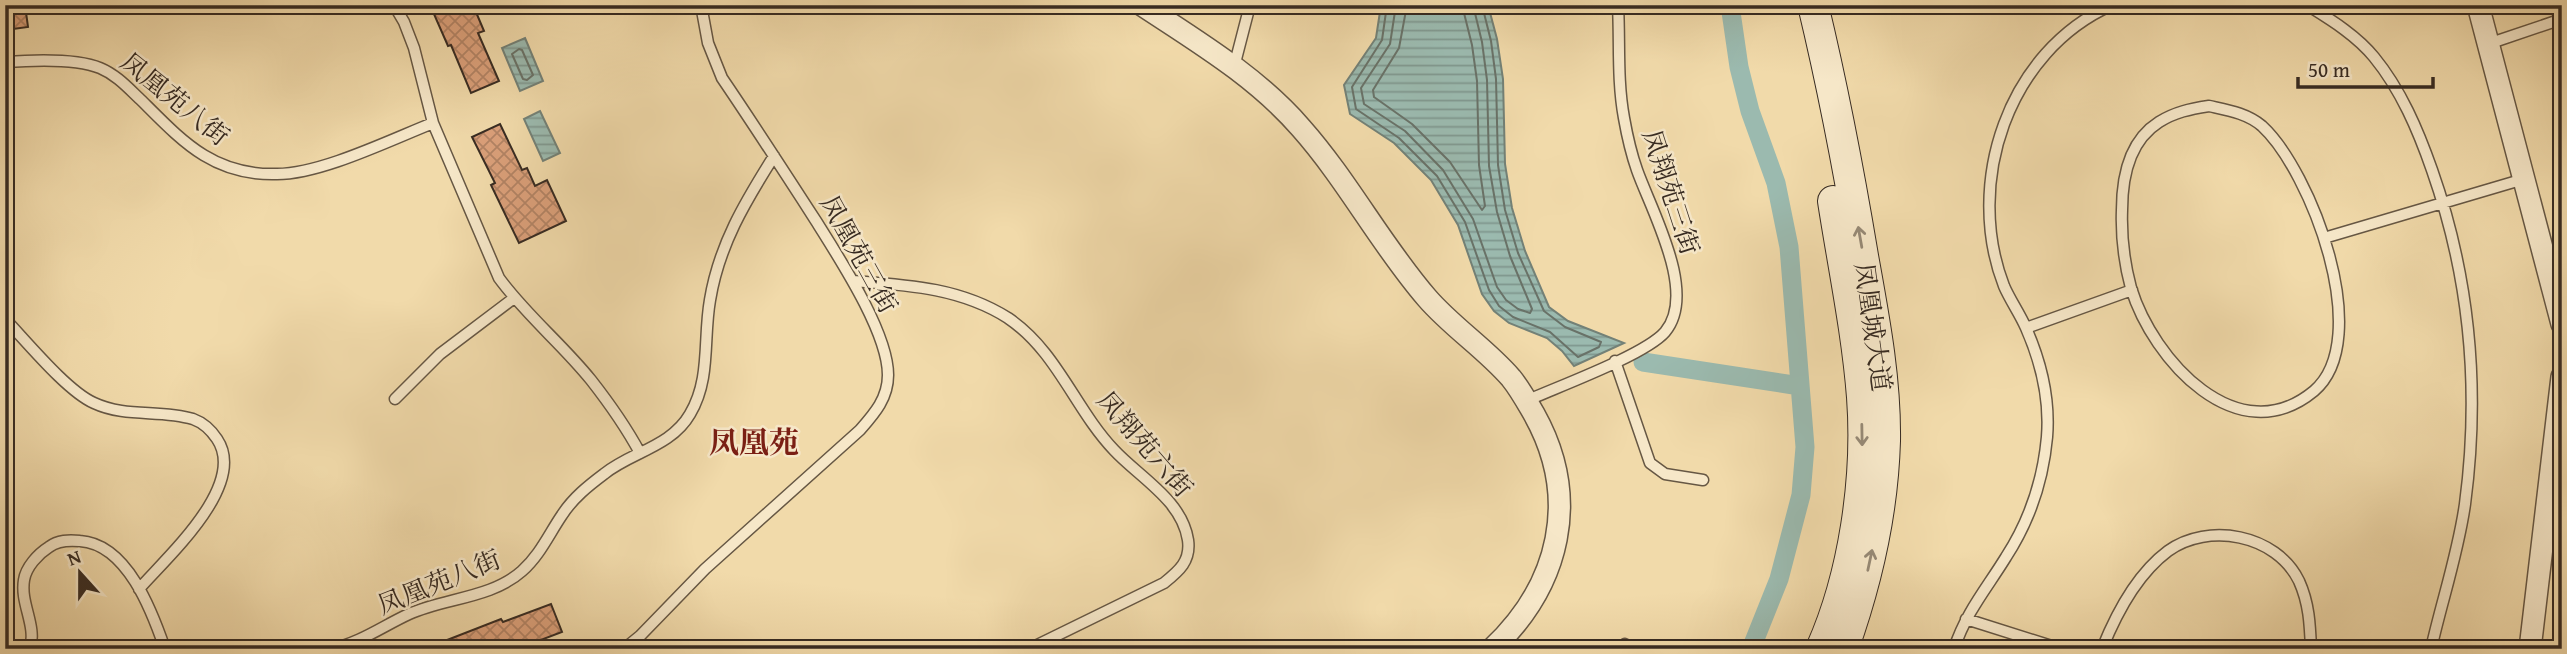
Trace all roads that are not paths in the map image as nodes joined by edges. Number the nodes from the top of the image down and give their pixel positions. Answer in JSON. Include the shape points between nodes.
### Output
{"nodes":[{"id":1,"x":394,"y":5,"type":"edge"},
{"id":2,"x":701,"y":5,"type":"edge"},
{"id":3,"x":1142,"y":5,"type":"edge"},
{"id":4,"x":1250,"y":5,"type":"edge"},
{"id":5,"x":1618,"y":5,"type":"edge"},
{"id":6,"x":1794,"y":5,"type":"edge"},
{"id":7,"x":1814,"y":5,"type":"edge"},
{"id":8,"x":2112,"y":5,"type":"edge"},
{"id":9,"x":2307,"y":5,"type":"edge"},
{"id":10,"x":2478,"y":5,"type":"edge"},
{"id":11,"x":2562,"y":19,"type":"edge"},
{"id":12,"x":2488,"y":44,"type":"junction"},
{"id":13,"x":5,"y":62,"type":"edge"},
{"id":14,"x":1234,"y":67,"type":"junction"},
{"id":15,"x":433,"y":123,"type":"junction"},
{"id":16,"x":774,"y":156,"type":"junction"},
{"id":17,"x":2524,"y":179,"type":"junction"},
{"id":18,"x":2444,"y":203,"type":"junction"},
{"id":19,"x":2325,"y":238,"type":"junction"},
{"id":20,"x":854,"y":281,"type":"junction"},
{"id":21,"x":2132,"y":289,"type":"junction"},
{"id":22,"x":514,"y":298,"type":"junction"},
{"id":23,"x":5,"y":319,"type":"edge"},
{"id":24,"x":2562,"y":324,"type":"edge"},
{"id":25,"x":2026,"y":328,"type":"junction"},
{"id":26,"x":1615,"y":362,"type":"junction"},
{"id":27,"x":2562,"y":377,"type":"edge"},
{"id":28,"x":395,"y":399,"type":"dead end"},
{"id":29,"x":1526,"y":401,"type":"junction"},
{"id":30,"x":640,"y":453,"type":"junction"},
{"id":31,"x":1703,"y":480,"type":"dead end"},
{"id":32,"x":139,"y":589,"type":"junction"},
{"id":33,"x":1966,"y":619,"type":"junction"},
{"id":34,"x":30,"y":649,"type":"edge"},
{"id":35,"x":165,"y":649,"type":"edge"},
{"id":36,"x":331,"y":649,"type":"edge"},
{"id":37,"x":624,"y":649,"type":"edge"},
{"id":38,"x":1029,"y":649,"type":"edge"},
{"id":39,"x":1492,"y":649,"type":"edge"},
{"id":40,"x":1821,"y":649,"type":"edge"},
{"id":41,"x":1843,"y":649,"type":"edge"},
{"id":42,"x":1954,"y":649,"type":"edge"},
{"id":43,"x":2061,"y":649,"type":"edge"},
{"id":44,"x":2102,"y":649,"type":"edge"},
{"id":45,"x":2311,"y":649,"type":"edge"},
{"id":46,"x":2431,"y":649,"type":"edge"},
{"id":47,"x":2530,"y":649,"type":"edge"}],
"edges":[{"from":1,"to":15,"type":"lane","via":[[414,48]]},
{"from":2,"to":16,"type":"lane","name":"凤凰苑三街","via":[[708,43],[722,78]]},
{"from":3,"to":14,"type":"street"},
{"from":4,"to":14,"type":"lane"},
{"from":5,"to":26,"type":"lane","name":"凤翔苑三街","via":[[1620,92],[1628,136],[1667,251],[1676,308],[1665,332]]},
{"from":6,"to":40,"type":"main road","name":"凤凰城大道","one_way":true,"via":[[1816,102],[1862,398],[1858,505],[1843,587]]},
{"from":41,"to":7,"type":"main road","name":"凤凰城大道","one_way":true,"via":[[1870,559],[1881,498],[1884,427],[1876,329]]},
{"from":8,"to":25,"type":"lane","via":[[2065,35],[2035,66],[2012,102],[1996,146],[1989,193],[1991,240],[2004,286]]},
{"from":9,"to":18,"type":"lane","via":[[2342,26],[2373,55],[2398,89]]},
{"from":10,"to":12,"type":"street"},
{"from":11,"to":12,"type":"lane"},
{"from":12,"to":17,"type":"street"},
{"from":13,"to":15,"type":"lane","name":"凤凰苑八街","via":[[100,68],[118,79],[176,136],[211,162],[233,170],[278,174],[312,169]]},
{"from":14,"to":29,"type":"street","via":[[1299,125],[1427,298],[1512,379]]},
{"from":15,"to":22,"type":"lane","via":[[499,278]]},
{"from":16,"to":20,"type":"lane","name":"凤凰苑三街"},
{"from":16,"to":30,"type":"lane","name":"凤凰苑八街","via":[[723,246],[709,303],[705,375],[690,414],[669,438]]},
{"from":17,"to":18,"type":"lane"},
{"from":17,"to":24,"type":"street"},
{"from":18,"to":19,"type":"lane"},
{"from":18,"to":46,"type":"lane","via":[[2468,323],[2472,446],[2465,507]]},
{"from":19,"to":21,"type":"lane","via":[[2337,296],[2338,348],[2317,388],[2298,403],[2277,411],[2253,413],[2231,408],[2185,375],[2162,349]]},
{"from":19,"to":21,"type":"lane","via":[[2293,166],[2260,124],[2236,111],[2208,106],[2181,110],[2157,123],[2137,143],[2125,168],[2121,243]]},
{"from":20,"to":37,"type":"lane","name":"凤凰苑三街","via":[[887,363],[886,394],[877,411]]},
{"from":20,"to":38,"type":"lane","name":"凤翔苑六街","via":[[943,290],[1008,318],[1051,358],[1090,421],[1169,503],[1184,526],[1189,549],[1186,560],[1164,583]]},
{"from":21,"to":25,"type":"lane"},
{"from":22,"to":28,"type":"lane","via":[[440,355]]},
{"from":22,"to":30,"type":"lane","via":[[591,380]]},
{"from":23,"to":32,"type":"lane","via":[[80,396],[114,410],[194,419],[220,443],[226,466],[213,498]]},
{"from":25,"to":33,"type":"lane","via":[[2046,401],[2043,468],[2022,531]]},
{"from":26,"to":29,"type":"lane","name":"凤翔苑三街"},
{"from":26,"to":31,"type":"lane","via":[[1650,463],[1665,474]]},
{"from":27,"to":47,"type":"street"},
{"from":29,"to":39,"type":"street","via":[[1544,432],[1555,466],[1557,536],[1533,602]]},
{"from":30,"to":36,"type":"lane","name":"凤凰苑八街","via":[[580,493],[539,554],[513,579],[437,603]]},
{"from":32,"to":34,"type":"lane","via":[[119,559],[103,547],[79,541],[54,543],[32,563],[24,580],[33,637]]},
{"from":32,"to":35,"type":"lane"},
{"from":33,"to":42,"type":"lane"},
{"from":33,"to":43,"type":"lane"},
{"from":44,"to":45,"type":"lane","via":[[2132,592],[2168,551],[2195,538],[2224,535],[2253,541],[2278,555],[2297,577],[2308,604]]}]}
